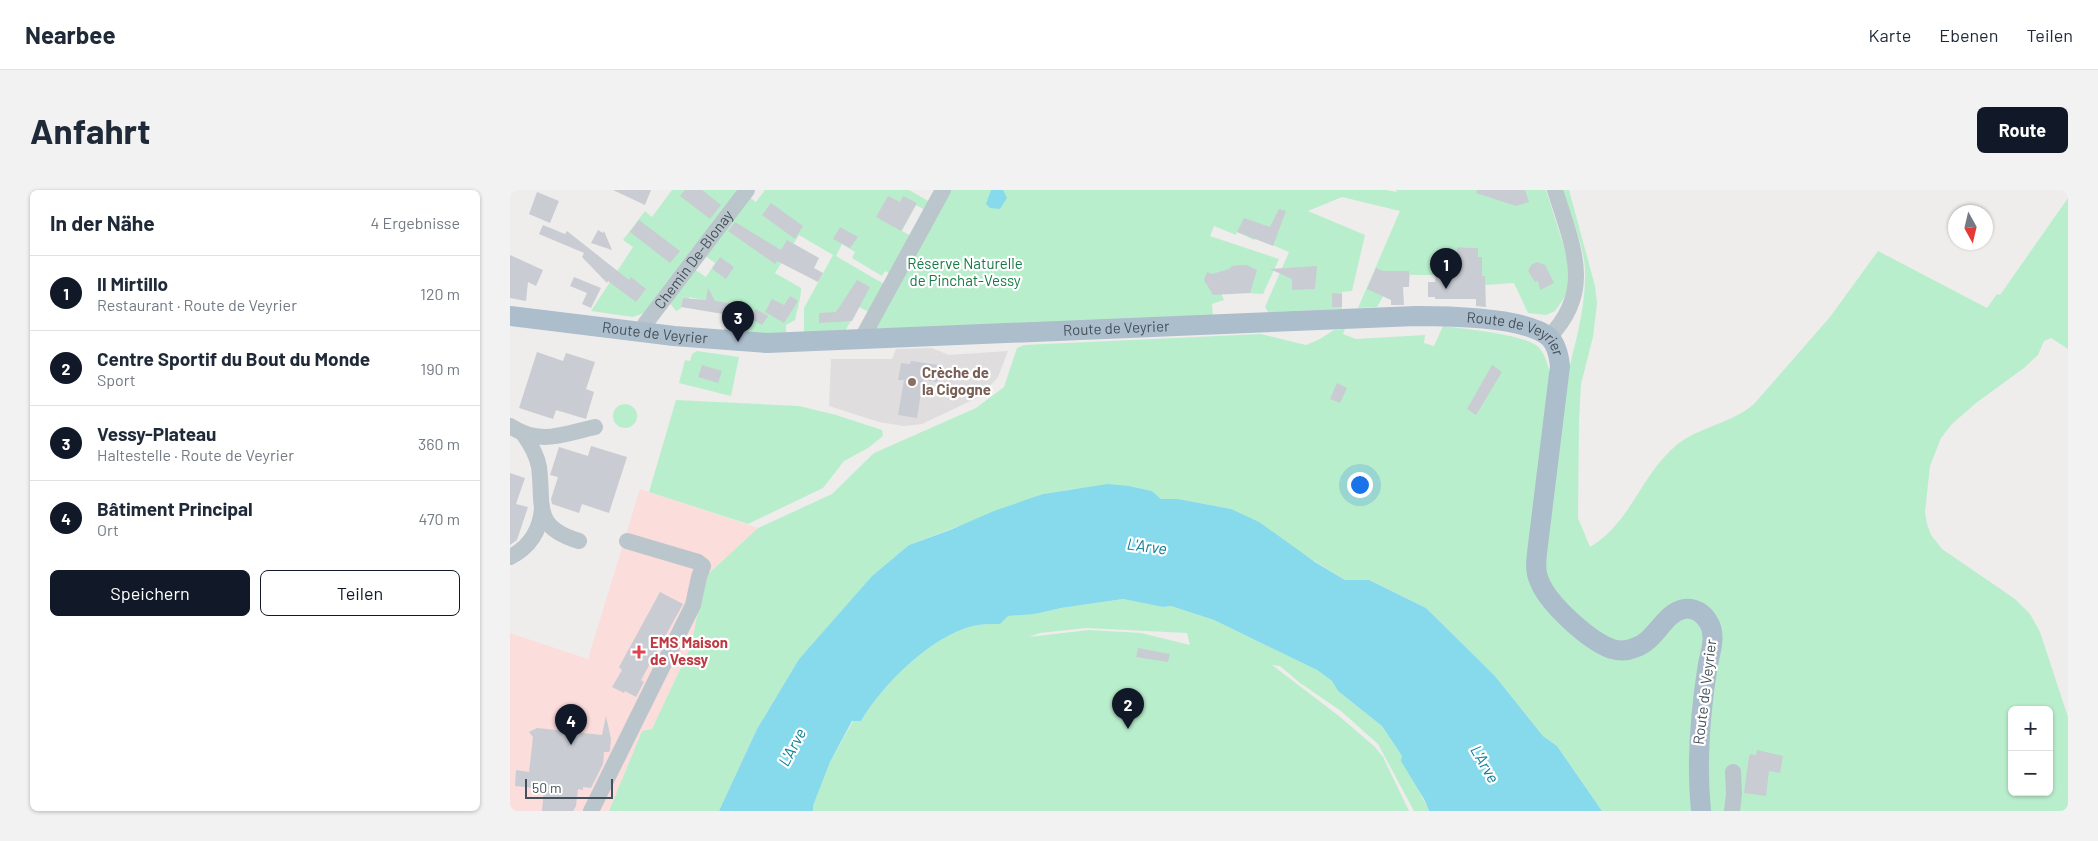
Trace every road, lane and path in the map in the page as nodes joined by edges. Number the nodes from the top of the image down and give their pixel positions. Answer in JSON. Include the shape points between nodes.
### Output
{"nodes":[{"id":1,"x":748,"y":190,"type":"edge"},
{"id":2,"x":943,"y":190,"type":"edge"},
{"id":3,"x":1555,"y":190,"type":"edge"},
{"id":4,"x":510,"y":316,"type":"edge"},
{"id":5,"x":643,"y":332,"type":"junction"},
{"id":6,"x":1549,"y":337,"type":"junction"},
{"id":7,"x":860,"y":340,"type":"junction"},
{"id":8,"x":510,"y":426,"type":"edge"},
{"id":9,"x":595,"y":427,"type":"dead end"},
{"id":10,"x":524,"y":435,"type":"junction"},
{"id":11,"x":558,"y":436,"type":"junction"},
{"id":12,"x":539,"y":467,"type":"junction"},
{"id":13,"x":542,"y":508,"type":"junction"},
{"id":14,"x":561,"y":535,"type":"junction"},
{"id":15,"x":531,"y":540,"type":"junction"},
{"id":16,"x":579,"y":541,"type":"dead end"},
{"id":17,"x":627,"y":541,"type":"dead end"},
{"id":18,"x":510,"y":557,"type":"edge"},
{"id":19,"x":1733,"y":772,"type":"dead end"},
{"id":20,"x":591,"y":811,"type":"edge"},
{"id":21,"x":1701,"y":811,"type":"edge"},
{"id":22,"x":1732,"y":811,"type":"edge"}],
"edges":[{"from":1,"to":5,"type":"street","name":"Chemin De-Blonay","via":[[645,324]]},
{"from":2,"to":7,"type":"street"},
{"from":3,"to":6,"type":"street","via":[[1573,250],[1576,275],[1570,309]]},
{"from":4,"to":5,"type":"main road","name":"Route de Veyrier"},
{"from":5,"to":7,"type":"main road","name":"Route de Veyrier","via":[[738,342]]},
{"from":6,"to":7,"type":"main road","name":"Route de Veyrier","via":[[1520,325],[1416,316]]},
{"from":6,"to":21,"type":"main road","name":"Route de Veyrier","via":[[1556,346],[1560,374],[1537,553],[1538,580],[1564,613],[1594,639],[1616,650],[1643,644],[1671,616],[1682,610],[1693,609],[1706,618],[1713,638],[1698,745]]},
{"from":8,"to":10,"type":"street"},
{"from":9,"to":11,"type":"street"},
{"from":10,"to":11,"type":"street"},
{"from":10,"to":12,"type":"street"},
{"from":11,"to":12,"type":"street","via":[[546,445]]},
{"from":12,"to":13,"type":"street"},
{"from":13,"to":14,"type":"street","via":[[548,524]]},
{"from":13,"to":15,"type":"street","via":[[539,526]]},
{"from":14,"to":15,"type":"street","via":[[545,534]]},
{"from":14,"to":16,"type":"street"},
{"from":15,"to":18,"type":"street"},
{"from":17,"to":20,"type":"street","via":[[703,566],[693,605]]},
{"from":19,"to":22,"type":"street"}]}
